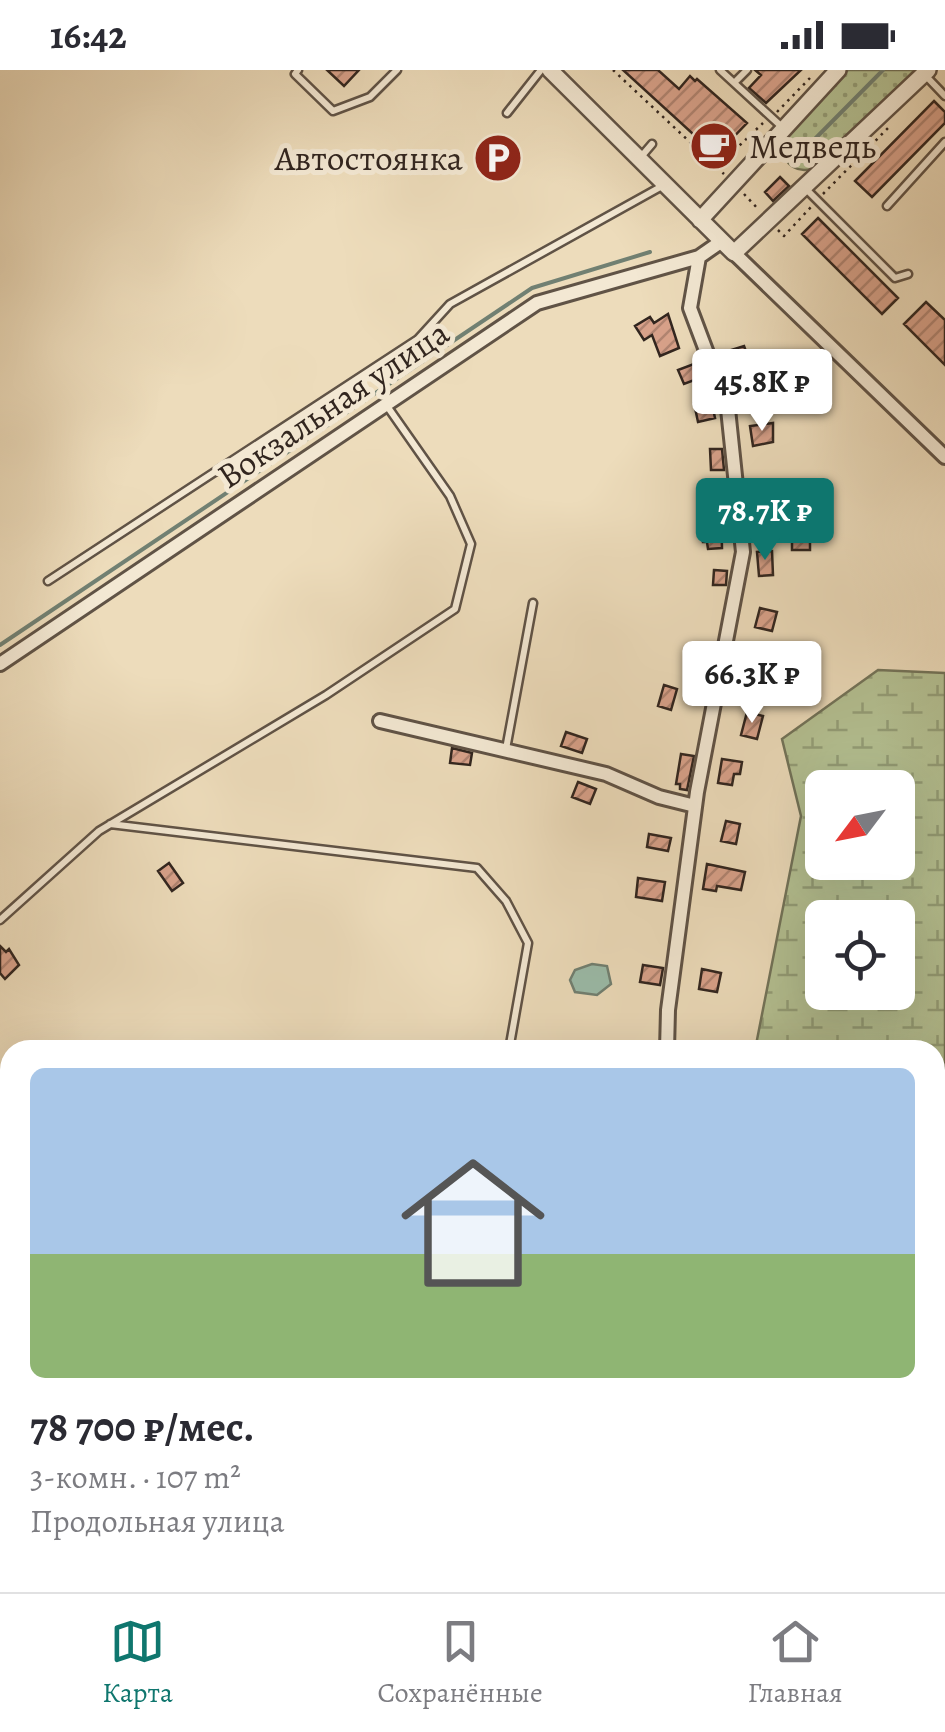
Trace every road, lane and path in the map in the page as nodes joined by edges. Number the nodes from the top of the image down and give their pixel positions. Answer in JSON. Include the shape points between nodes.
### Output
{"nodes":[{"id":1,"x":298,"y":70,"type":"edge"},
{"id":2,"x":396,"y":70,"type":"edge"},
{"id":3,"x":541,"y":70,"type":"edge"},
{"id":4,"x":550,"y":70,"type":"edge"},
{"id":5,"x":613,"y":70,"type":"edge"},
{"id":6,"x":720,"y":70,"type":"edge"},
{"id":7,"x":747,"y":70,"type":"edge"},
{"id":8,"x":838,"y":70,"type":"edge"},
{"id":9,"x":926,"y":72,"type":"edge"},
{"id":10,"x":735,"y":82,"type":"junction"},
{"id":11,"x":945,"y":96,"type":"edge"},
{"id":12,"x":508,"y":113,"type":"dead end"},
{"id":13,"x":894,"y":122,"type":"dead end"},
{"id":14,"x":782,"y":128,"type":"junction"},
{"id":15,"x":945,"y":142,"type":"edge"},
{"id":16,"x":652,"y":144,"type":"dead end"},
{"id":17,"x":639,"y":158,"type":"junction"},
{"id":18,"x":734,"y":184,"type":"junction"},
{"id":19,"x":665,"y":185,"type":"junction"},
{"id":20,"x":804,"y":188,"type":"junction"},
{"id":21,"x":817,"y":201,"type":"junction"},
{"id":22,"x":887,"y":206,"type":"dead end"},
{"id":23,"x":700,"y":220,"type":"junction"},
{"id":24,"x":770,"y":221,"type":"junction"},
{"id":25,"x":728,"y":247,"type":"junction"},
{"id":26,"x":699,"y":257,"type":"junction"},
{"id":27,"x":908,"y":274,"type":"dead end"},
{"id":28,"x":386,"y":405,"type":"junction"},
{"id":29,"x":945,"y":457,"type":"edge"},
{"id":30,"x":48,"y":582,"type":"dead end"},
{"id":31,"x":533,"y":603,"type":"dead end"},
{"id":32,"x":0,"y":664,"type":"edge"},
{"id":33,"x":380,"y":721,"type":"dead end"},
{"id":34,"x":506,"y":751,"type":"junction"},
{"id":35,"x":695,"y":806,"type":"junction"},
{"id":36,"x":109,"y":824,"type":"junction"},
{"id":37,"x":0,"y":920,"type":"edge"},
{"id":38,"x":511,"y":1040,"type":"edge"},
{"id":39,"x":667,"y":1040,"type":"edge"}],
"edges":[{"from":1,"to":2,"type":"lane","via":[[333,111],[370,97]]},
{"from":3,"to":12,"type":"lane"},
{"from":4,"to":17,"type":"street"},
{"from":5,"to":18,"type":"path"},
{"from":6,"to":10,"type":"lane"},
{"from":7,"to":10,"type":"lane"},
{"from":8,"to":14,"type":"street"},
{"from":9,"to":11,"type":"lane"},
{"from":9,"to":20,"type":"street","name":"Вокзальная улица"},
{"from":10,"to":14,"type":"lane"},
{"from":13,"to":21,"type":"path"},
{"from":14,"to":18,"type":"street"},
{"from":15,"to":22,"type":"lane"},
{"from":16,"to":17,"type":"lane"},
{"from":17,"to":19,"type":"street"},
{"from":18,"to":23,"type":"street"},
{"from":18,"to":24,"type":"path"},
{"from":19,"to":23,"type":"street"},
{"from":19,"to":30,"type":"lane","via":[[450,304],[418,339]]},
{"from":20,"to":21,"type":"lane"},
{"from":20,"to":24,"type":"street","name":"Вокзальная улица"},
{"from":21,"to":24,"type":"path","via":[[784,236]]},
{"from":21,"to":27,"type":"lane","via":[[895,278]]},
{"from":23,"to":25,"type":"street"},
{"from":24,"to":25,"type":"street","name":"Вокзальная улица"},
{"from":25,"to":26,"type":"street","name":"Вокзальная улица"},
{"from":25,"to":29,"type":"street"},
{"from":26,"to":28,"type":"street","name":"Вокзальная улица","via":[[536,303]]},
{"from":26,"to":35,"type":"street","via":[[690,308],[728,409],[743,552]]},
{"from":28,"to":32,"type":"street","name":"Вокзальная улица"},
{"from":28,"to":36,"type":"lane","via":[[450,496],[471,544],[455,609]]},
{"from":31,"to":34,"type":"lane"},
{"from":33,"to":34,"type":"street"},
{"from":34,"to":35,"type":"street","via":[[606,774]]},
{"from":35,"to":39,"type":"street"},
{"from":36,"to":37,"type":"lane"},
{"from":36,"to":38,"type":"lane","via":[[477,868],[506,901],[528,943]]}]}
